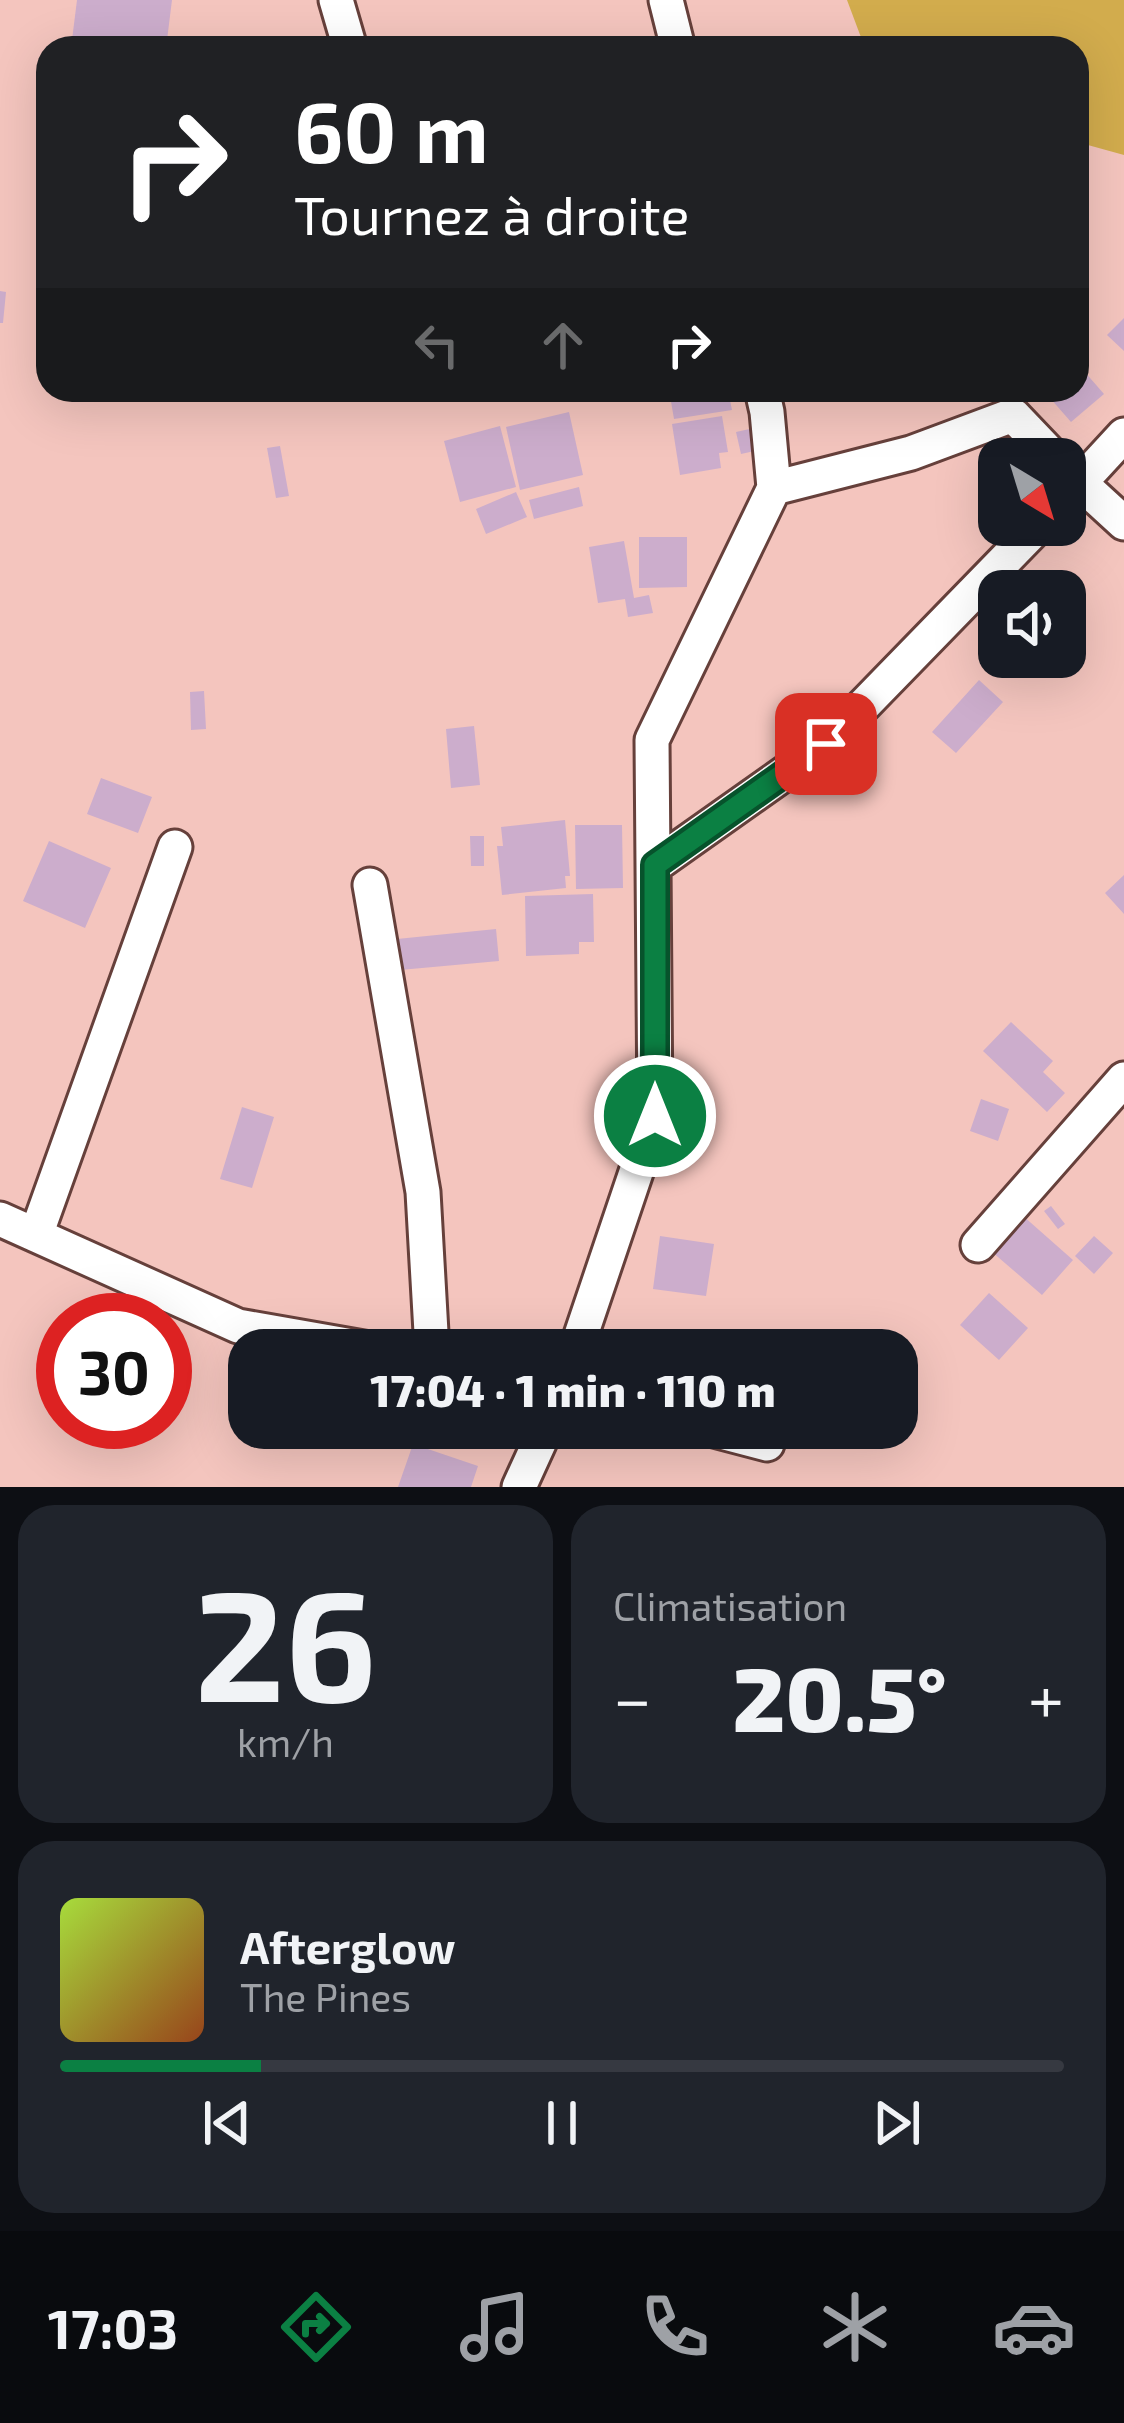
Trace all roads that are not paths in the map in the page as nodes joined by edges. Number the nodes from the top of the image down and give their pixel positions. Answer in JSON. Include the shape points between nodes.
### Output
{"nodes":[{"id":1,"x":336,"y":0,"type":"edge"},
{"id":2,"x":666,"y":0,"type":"edge"},
{"id":3,"x":346,"y":36,"type":"edge"},
{"id":4,"x":675,"y":36,"type":"edge"},
{"id":5,"x":764,"y":402,"type":"edge"},
{"id":6,"x":1124,"y":435,"type":"edge"},
{"id":7,"x":1034,"y":438,"type":"edge"},
{"id":8,"x":1086,"y":469,"type":"edge"},
{"id":9,"x":774,"y":488,"type":"junction"},
{"id":10,"x":1086,"y":496,"type":"edge"},
{"id":11,"x":1124,"y":523,"type":"edge"},
{"id":12,"x":1019,"y":546,"type":"edge"},
{"id":13,"x":175,"y":847,"type":"dead end"},
{"id":14,"x":655,"y":865,"type":"junction"},
{"id":15,"x":370,"y":885,"type":"dead end"},
{"id":16,"x":1124,"y":1079,"type":"edge"},
{"id":17,"x":0,"y":1219,"type":"edge"},
{"id":18,"x":36,"y":1235,"type":"junction"},
{"id":19,"x":978,"y":1245,"type":"dead end"},
{"id":20,"x":255,"y":1329,"type":"edge"},
{"id":21,"x":431,"y":1329,"type":"edge"},
{"id":22,"x":584,"y":1329,"type":"edge"},
{"id":23,"x":536,"y":1449,"type":"edge"},
{"id":24,"x":519,"y":1487,"type":"edge"}],
"edges":[{"from":1,"to":3,"type":"street"},
{"from":2,"to":4,"type":"street"},
{"from":5,"to":9,"type":"street"},
{"from":6,"to":8,"type":"street"},
{"from":7,"to":9,"type":"street","via":[[1013,416],[911,453]]},
{"from":9,"to":14,"type":"street","via":[[652,740]]},
{"from":10,"to":11,"type":"street"},
{"from":12,"to":14,"type":"street","via":[[826,744]]},
{"from":13,"to":18,"type":"street"},
{"from":14,"to":22,"type":"street","via":[[655,1116]]},
{"from":15,"to":21,"type":"street","via":[[423,1192]]},
{"from":16,"to":19,"type":"street"},
{"from":17,"to":18,"type":"street"},
{"from":18,"to":20,"type":"street"},
{"from":23,"to":24,"type":"street"}]}
